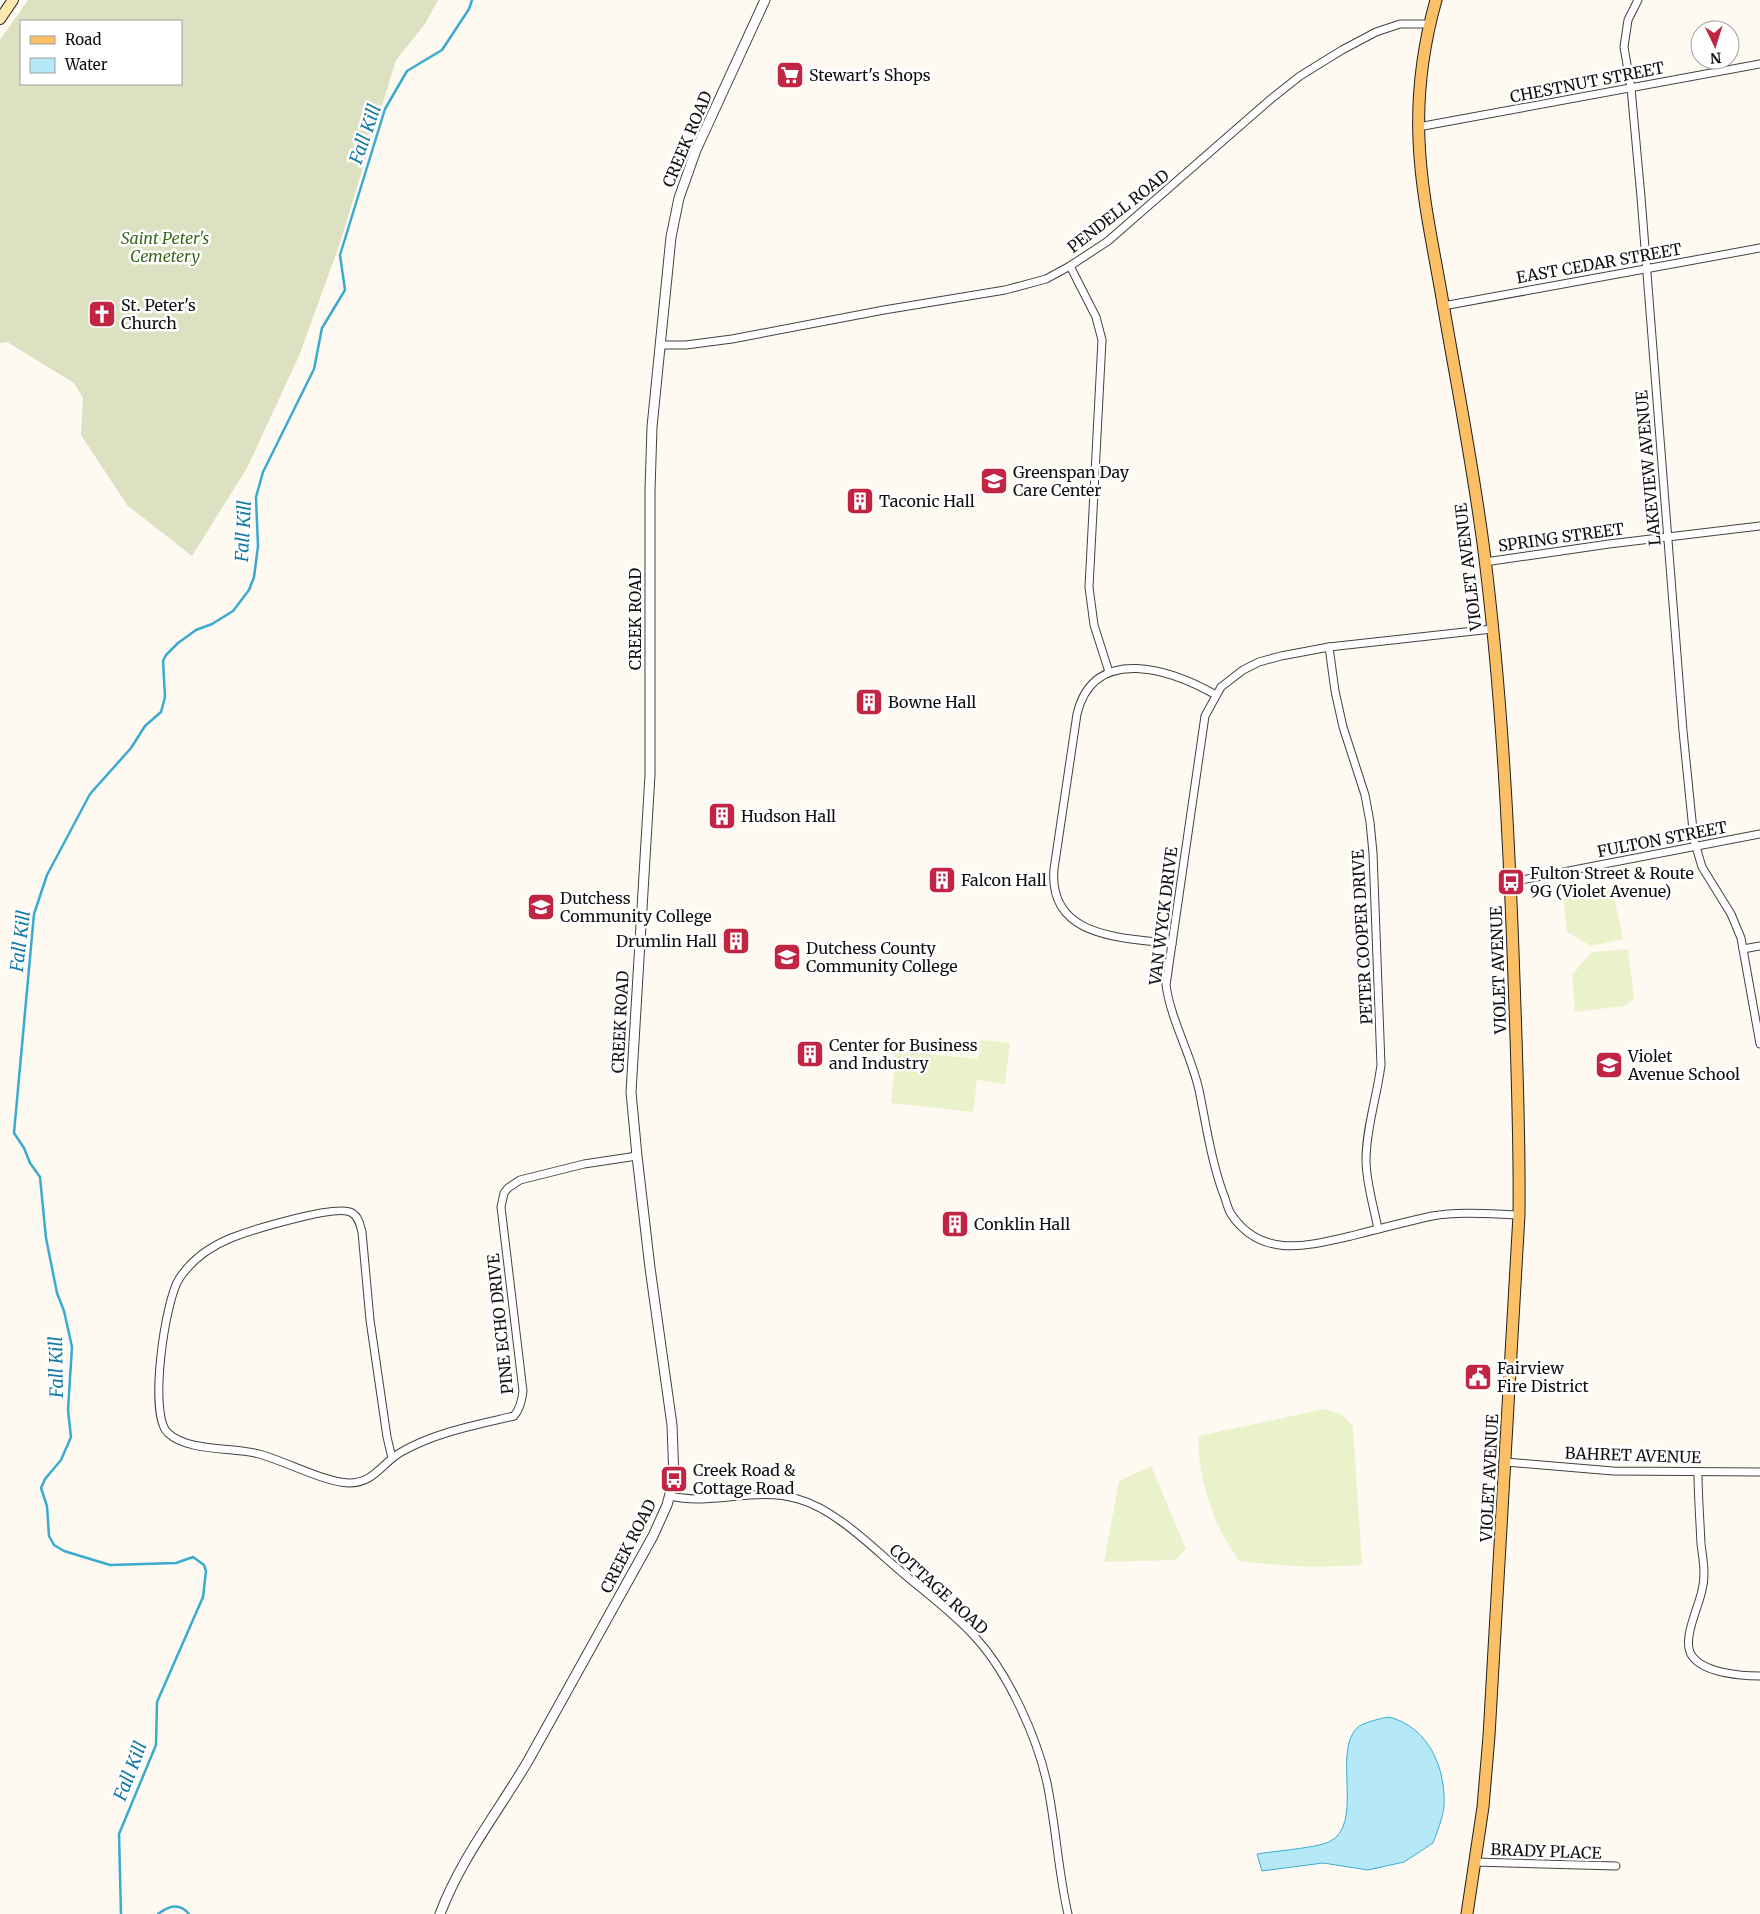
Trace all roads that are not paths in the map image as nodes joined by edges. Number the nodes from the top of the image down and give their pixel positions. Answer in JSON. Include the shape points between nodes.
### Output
{"nodes":[{"id":1,"x":13,"y":0,"type":"edge"},
{"id":2,"x":766,"y":0,"type":"edge"},
{"id":3,"x":1436,"y":0,"type":"edge"},
{"id":4,"x":1638,"y":0,"type":"edge"},
{"id":5,"x":0,"y":19,"type":"edge"},
{"id":6,"x":1430,"y":24,"type":"junction"},
{"id":7,"x":1760,"y":64,"type":"edge"},
{"id":8,"x":1631,"y":88,"type":"junction"},
{"id":9,"x":1418,"y":127,"type":"junction"},
{"id":10,"x":1760,"y":248,"type":"edge"},
{"id":11,"x":1070,"y":266,"type":"junction"},
{"id":12,"x":1646,"y":269,"type":"junction"},
{"id":13,"x":1443,"y":306,"type":"junction"},
{"id":14,"x":661,"y":345,"type":"junction"},
{"id":15,"x":1760,"y":526,"type":"edge"},
{"id":16,"x":1668,"y":537,"type":"junction"},
{"id":17,"x":1485,"y":562,"type":"junction"},
{"id":18,"x":1492,"y":629,"type":"junction"},
{"id":19,"x":1329,"y":648,"type":"junction"},
{"id":20,"x":1109,"y":672,"type":"junction"},
{"id":21,"x":1216,"y":695,"type":"junction"},
{"id":22,"x":1760,"y":834,"type":"edge"},
{"id":23,"x":1695,"y":846,"type":"junction"},
{"id":24,"x":1510,"y":882,"type":"junction"},
{"id":25,"x":1172,"y":944,"type":"junction"},
{"id":26,"x":1760,"y":946,"type":"edge"},
{"id":27,"x":1743,"y":949,"type":"junction"},
{"id":28,"x":1760,"y":1044,"type":"edge"},
{"id":29,"x":637,"y":1156,"type":"junction"},
{"id":30,"x":1519,"y":1215,"type":"junction"},
{"id":31,"x":1378,"y":1229,"type":"junction"},
{"id":32,"x":392,"y":1458,"type":"junction"},
{"id":33,"x":1506,"y":1462,"type":"junction"},
{"id":34,"x":1698,"y":1472,"type":"junction"},
{"id":35,"x":1760,"y":1472,"type":"edge"},
{"id":36,"x":670,"y":1496,"type":"junction"},
{"id":37,"x":1760,"y":1676,"type":"edge"},
{"id":38,"x":1475,"y":1862,"type":"junction"},
{"id":39,"x":1616,"y":1866,"type":"dead end"},
{"id":40,"x":440,"y":1914,"type":"edge"},
{"id":41,"x":1068,"y":1914,"type":"edge"},
{"id":42,"x":1467,"y":1914,"type":"edge"}],
"edges":[{"from":1,"to":5,"type":"main road"},
{"from":2,"to":14,"type":"street","name":"CREEK ROAD","via":[[682,186],[671,237]]},
{"from":3,"to":6,"type":"main road","name":"VIOLET AVENUE"},
{"from":4,"to":8,"type":"street","name":"LAKEVIEW AVENUE","via":[[1625,32],[1624,47]]},
{"from":6,"to":9,"type":"main road","name":"VIOLET AVENUE","via":[[1421,76]]},
{"from":6,"to":11,"type":"street","name":"PENDELL ROAD","via":[[1400,24],[1376,32],[1300,76],[1122,230]]},
{"from":7,"to":8,"type":"street","name":"CHESTNUT STREET"},
{"from":8,"to":9,"type":"street","name":"CHESTNUT STREET"},
{"from":8,"to":12,"type":"street","name":"LAKEVIEW AVENUE"},
{"from":9,"to":13,"type":"main road","name":"VIOLET AVENUE","via":[[1423,182]]},
{"from":10,"to":12,"type":"street","name":"EAST CEDAR STREET"},
{"from":11,"to":14,"type":"street","name":"PENDELL ROAD","via":[[1034,283],[1005,290],[715,342]]},
{"from":11,"to":20,"type":"street","via":[[1096,317],[1102,340],[1089,587],[1094,626]]},
{"from":12,"to":13,"type":"street","name":"EAST CEDAR STREET"},
{"from":12,"to":16,"type":"street","name":"LAKEVIEW AVENUE"},
{"from":13,"to":17,"type":"main road","name":"VIOLET AVENUE"},
{"from":14,"to":29,"type":"street","name":"CREEK ROAD","via":[[650,464],[650,775],[631,1075]]},
{"from":15,"to":16,"type":"street","name":"SPRING STREET"},
{"from":16,"to":17,"type":"street","name":"SPRING STREET"},
{"from":16,"to":23,"type":"street","name":"LAKEVIEW AVENUE"},
{"from":17,"to":18,"type":"main road","name":"VIOLET AVENUE"},
{"from":18,"to":19,"type":"street","name":"VAN WYCK DRIVE"},
{"from":18,"to":24,"type":"main road","name":"VIOLET AVENUE","via":[[1505,770]]},
{"from":19,"to":21,"type":"street","name":"VAN WYCK DRIVE","via":[[1259,662],[1243,670]]},
{"from":19,"to":31,"type":"street","name":"PETER COOPER DRIVE","via":[[1341,718],[1365,795],[1373,852],[1381,1055],[1366,1161]]},
{"from":20,"to":21,"type":"street","via":[[1126,667],[1156,670],[1193,682]]},
{"from":20,"to":25,"type":"street","via":[[1093,683],[1079,705],[1054,869],[1056,892],[1062,908],[1086,929]]},
{"from":21,"to":25,"type":"street","name":"VAN WYCK DRIVE","via":[[1205,716]]},
{"from":22,"to":23,"type":"street","name":"FULTON STREET"},
{"from":23,"to":24,"type":"street","name":"FULTON STREET"},
{"from":23,"to":27,"type":"street","name":"LAKEVIEW AVENUE","via":[[1702,867],[1731,914]]},
{"from":24,"to":30,"type":"main road","name":"VIOLET AVENUE","via":[[1520,1137]]},
{"from":25,"to":31,"type":"street","name":"VAN WYCK DRIVE","via":[[1166,985],[1168,998],[1198,1084],[1216,1174],[1230,1212],[1254,1236],[1271,1244],[1312,1245]]},
{"from":26,"to":27,"type":"street"},
{"from":27,"to":28,"type":"street","name":"LAKEVIEW AVENUE"},
{"from":29,"to":32,"type":"street","name":"PINE ECHO DRIVE","via":[[520,1180],[508,1188],[501,1207],[523,1391],[518,1411],[514,1416],[435,1435]]},
{"from":29,"to":36,"type":"street","name":"CREEK ROAD","via":[[672,1425],[675,1470]]},
{"from":30,"to":31,"type":"street","name":"VAN WYCK DRIVE","via":[[1456,1213]]},
{"from":30,"to":33,"type":"main road","name":"VIOLET AVENUE"},
{"from":32,"to":32,"type":"street","via":[[370,1320],[359,1219],[346,1210],[331,1212],[233,1237],[200,1254],[178,1280],[168,1312],[158,1399],[160,1418],[166,1432],[190,1444],[258,1454],[348,1483],[368,1480]]},
{"from":33,"to":34,"type":"street","name":"BAHRET AVENUE","via":[[1613,1471]]},
{"from":33,"to":38,"type":"main road","name":"VIOLET AVENUE","via":[[1489,1736]]},
{"from":34,"to":35,"type":"street","name":"BAHRET AVENUE"},
{"from":34,"to":37,"type":"street","via":[[1704,1576],[1700,1601],[1690,1625],[1691,1653],[1698,1662],[1723,1673]]},
{"from":36,"to":40,"type":"street","name":"CREEK ROAD","via":[[643,1554],[523,1769],[472,1848]]},
{"from":36,"to":41,"type":"street","name":"COTTAGE ROAD","via":[[694,1499],[780,1495],[814,1505],[856,1534],[976,1638],[1008,1684],[1039,1755],[1047,1784]]},
{"from":38,"to":39,"type":"street","name":"BRADY PLACE"},
{"from":38,"to":42,"type":"main road","name":"VIOLET AVENUE"}]}
